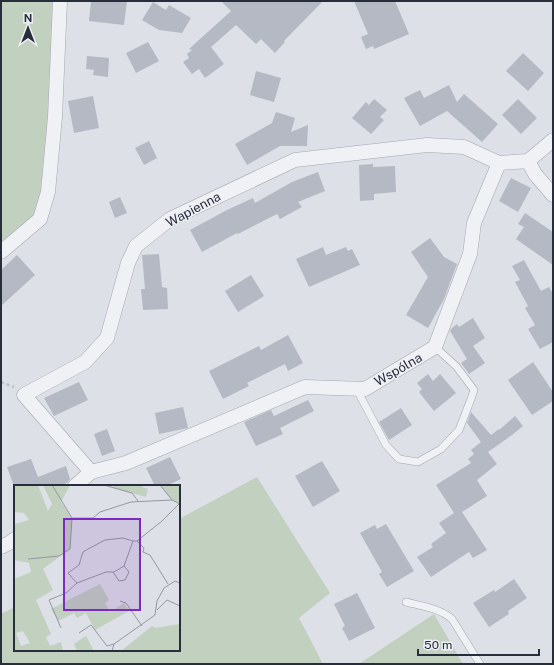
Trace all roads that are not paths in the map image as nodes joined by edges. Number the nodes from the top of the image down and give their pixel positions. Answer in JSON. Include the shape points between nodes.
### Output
{"nodes":[{"id":1,"x":60,"y":1,"type":"edge"},
{"id":2,"x":553,"y":140,"type":"edge"},
{"id":3,"x":528,"y":161,"type":"junction"},
{"id":4,"x":499,"y":163,"type":"junction"},
{"id":5,"x":553,"y":195,"type":"edge"},
{"id":6,"x":1,"y":252,"type":"edge"},
{"id":7,"x":435,"y":347,"type":"junction"},
{"id":8,"x":356,"y":388,"type":"junction"},
{"id":9,"x":92,"y":472,"type":"junction"},
{"id":10,"x":76,"y":485,"type":"edge"},
{"id":11,"x":14,"y":540,"type":"edge"},
{"id":12,"x":1,"y":547,"type":"edge"},
{"id":13,"x":406,"y":602,"type":"dead end"},
{"id":14,"x":480,"y":664,"type":"edge"}],
"edges":[{"from":1,"to":6,"type":"street","via":[[55,117],[48,192],[40,219]]},
{"from":2,"to":3,"type":"street"},
{"from":3,"to":4,"type":"street"},
{"from":3,"to":5,"type":"street","via":[[535,174]]},
{"from":4,"to":7,"type":"street","name":"Wspólna","via":[[474,223],[470,254]]},
{"from":4,"to":9,"type":"street","name":"Wapienna","via":[[464,148],[426,144],[295,160],[170,219],[136,246],[128,263],[107,338],[85,362],[24,395]]},
{"from":7,"to":8,"type":"street","name":"Wspólna","via":[[365,388]]},
{"from":7,"to":8,"type":"lane","via":[[456,366],[474,390],[459,430],[441,449],[418,462],[399,459],[386,445]]},
{"from":8,"to":9,"type":"street","name":"Wspólna","via":[[305,387],[126,463]]},
{"from":9,"to":10,"type":"street","name":"Wspólna"},
{"from":11,"to":12,"type":"street"},
{"from":13,"to":14,"type":"lane","via":[[447,614]]}]}
